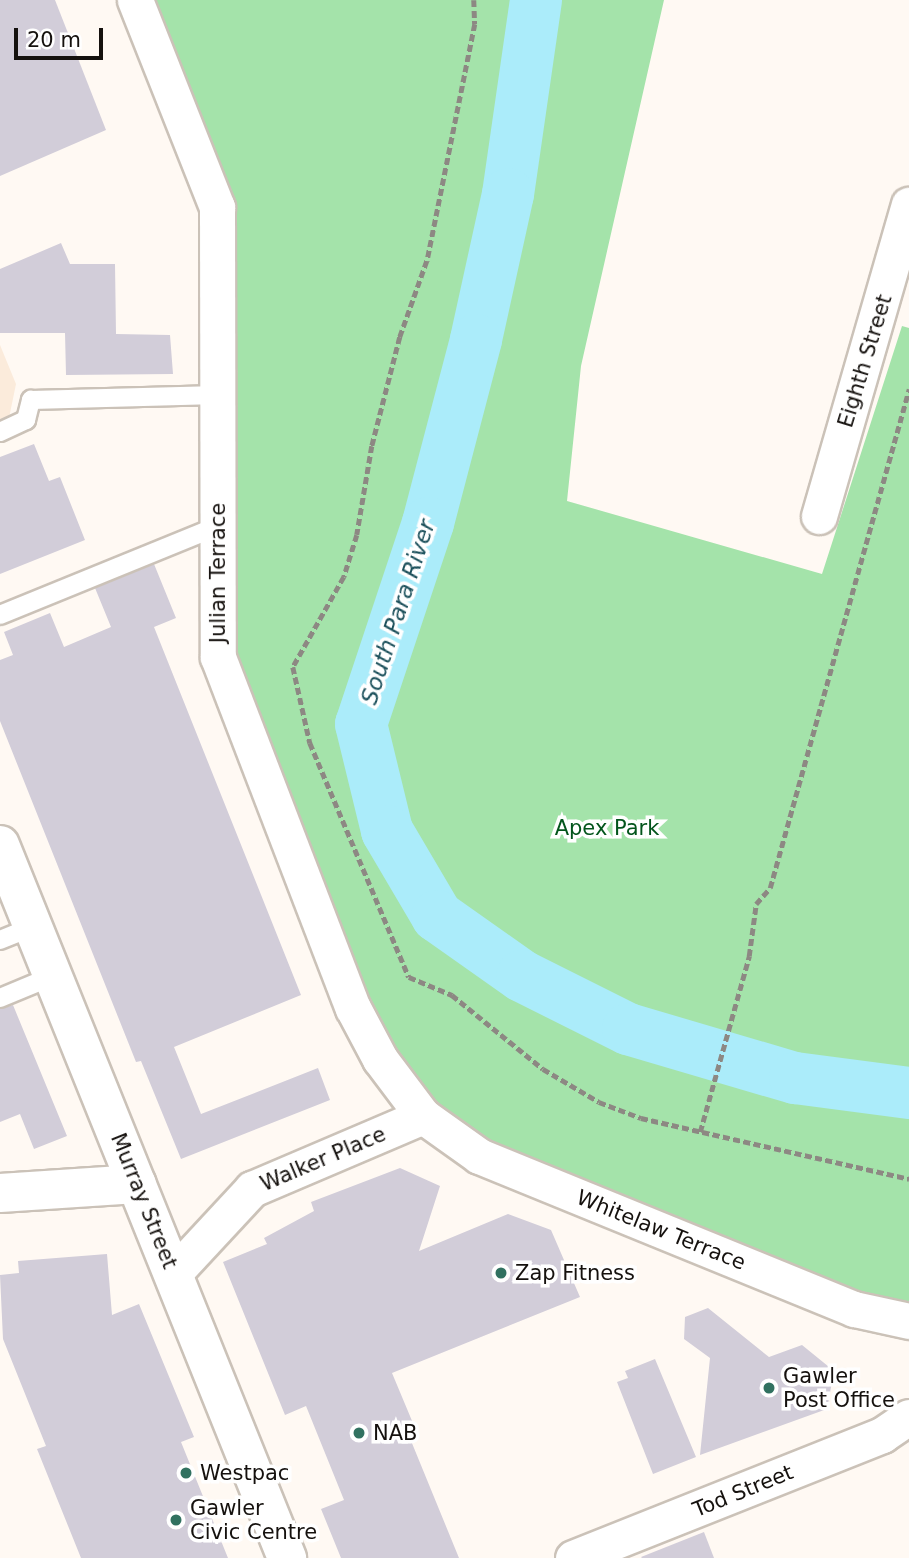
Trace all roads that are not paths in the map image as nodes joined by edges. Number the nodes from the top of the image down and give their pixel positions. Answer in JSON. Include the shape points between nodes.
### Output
{"nodes":[{"id":1,"x":135,"y":0,"type":"edge"},
{"id":2,"x":909,"y":205,"type":"edge"},
{"id":3,"x":218,"y":395,"type":"junction"},
{"id":4,"x":0,"y":432,"type":"edge"},
{"id":5,"x":819,"y":516,"type":"dead end"},
{"id":6,"x":218,"y":526,"type":"junction"},
{"id":7,"x":0,"y":614,"type":"edge"},
{"id":8,"x":0,"y":845,"type":"edge"},
{"id":9,"x":16,"y":933,"type":"edge"},
{"id":10,"x":53,"y":976,"type":"junction"},
{"id":11,"x":0,"y":998,"type":"edge"},
{"id":12,"x":423,"y":1116,"type":"junction"},
{"id":13,"x":136,"y":1184,"type":"junction"},
{"id":14,"x":0,"y":1193,"type":"edge"},
{"id":15,"x":174,"y":1273,"type":"junction"},
{"id":16,"x":909,"y":1321,"type":"edge"},
{"id":17,"x":909,"y":1417,"type":"edge"},
{"id":18,"x":287,"y":1558,"type":"edge"},
{"id":19,"x":573,"y":1558,"type":"edge"}],
"edges":[{"from":1,"to":3,"type":"street","name":"Julian Terrace","via":[[217,207]]},
{"from":2,"to":5,"type":"street","name":"Eighth Street"},
{"from":3,"to":4,"type":"lane","via":[[31,400],[26,421]]},
{"from":3,"to":6,"type":"street","name":"Julian Terrace"},
{"from":6,"to":7,"type":"lane"},
{"from":6,"to":12,"type":"street","name":"Julian Terrace","via":[[218,657],[353,1007],[380,1059]]},
{"from":8,"to":9,"type":"main road","name":"Murray Street"},
{"from":9,"to":10,"type":"main road","name":"Murray Street"},
{"from":10,"to":11,"type":"lane"},
{"from":10,"to":13,"type":"main road","name":"Murray Street"},
{"from":12,"to":15,"type":"street","name":"Walker Place","via":[[252,1189]]},
{"from":12,"to":16,"type":"street","name":"Whitelaw Terrace","via":[[479,1156],[854,1309]]},
{"from":13,"to":14,"type":"main road"},
{"from":13,"to":15,"type":"main road","name":"Murray Street"},
{"from":15,"to":18,"type":"main road","name":"Murray Street"},
{"from":17,"to":19,"type":"street","name":"Tod Street","via":[[882,1435]]}]}
